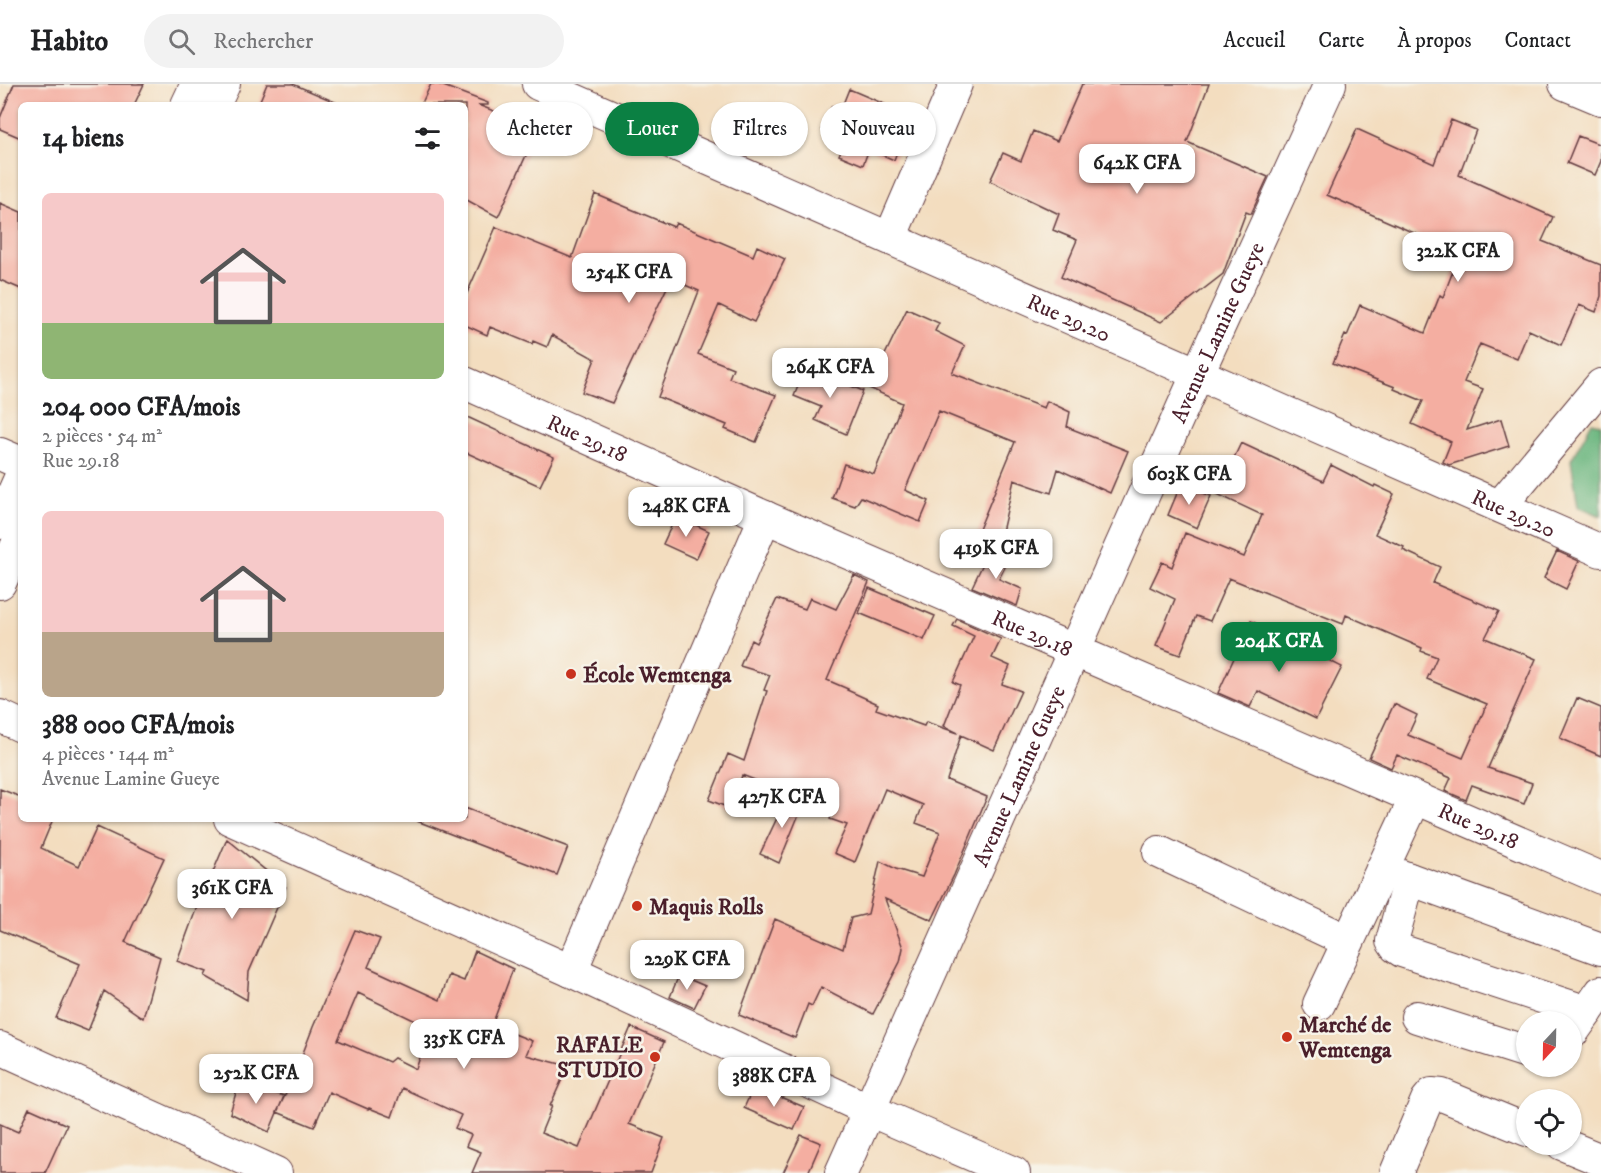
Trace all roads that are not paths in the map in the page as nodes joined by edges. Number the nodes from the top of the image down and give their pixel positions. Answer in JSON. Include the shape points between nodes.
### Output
{"nodes":[{"id":1,"x":197,"y":84,"type":"edge"},
{"id":2,"x":224,"y":84,"type":"edge"},
{"id":3,"x":538,"y":84,"type":"edge"},
{"id":4,"x":956,"y":84,"type":"edge"},
{"id":5,"x":1330,"y":84,"type":"edge"},
{"id":6,"x":1566,"y":84,"type":"edge"},
{"id":7,"x":591,"y":95,"type":"edge"},
{"id":8,"x":1601,"y":99,"type":"edge"},
{"id":9,"x":188,"y":102,"type":"edge"},
{"id":10,"x":215,"y":102,"type":"edge"},
{"id":11,"x":890,"y":238,"type":"junction"},
{"id":12,"x":1197,"y":374,"type":"junction"},
{"id":13,"x":468,"y":383,"type":"edge"},
{"id":14,"x":1601,"y":385,"type":"edge"},
{"id":15,"x":0,"y":454,"type":"edge"},
{"id":16,"x":18,"y":462,"type":"edge"},
{"id":17,"x":18,"y":483,"type":"edge"},
{"id":18,"x":1500,"y":506,"type":"junction"},
{"id":19,"x":765,"y":517,"type":"junction"},
{"id":20,"x":0,"y":523,"type":"edge"},
{"id":21,"x":18,"y":543,"type":"edge"},
{"id":22,"x":1601,"y":551,"type":"edge"},
{"id":23,"x":0,"y":583,"type":"edge"},
{"id":24,"x":1074,"y":651,"type":"junction"},
{"id":25,"x":0,"y":716,"type":"edge"},
{"id":26,"x":18,"y":725,"type":"edge"},
{"id":27,"x":1415,"y":799,"type":"junction"},
{"id":28,"x":237,"y":822,"type":"edge"},
{"id":29,"x":1159,"y":852,"type":"dead end"},
{"id":30,"x":1395,"y":874,"type":"junction"},
{"id":31,"x":1601,"y":878,"type":"edge"},
{"id":32,"x":1348,"y":941,"type":"junction"},
{"id":33,"x":1601,"y":949,"type":"edge"},
{"id":34,"x":571,"y":971,"type":"junction"},
{"id":35,"x":1319,"y":1004,"type":"dead end"},
{"id":36,"x":1586,"y":1012,"type":"edge"},
{"id":37,"x":1417,"y":1017,"type":"dead end"},
{"id":38,"x":0,"y":1048,"type":"edge"},
{"id":39,"x":1516,"y":1048,"type":"edge"},
{"id":40,"x":869,"y":1110,"type":"junction"},
{"id":41,"x":1516,"y":1125,"type":"edge"},
{"id":42,"x":1582,"y":1152,"type":"edge"},
{"id":43,"x":1601,"y":1160,"type":"edge"},
{"id":44,"x":276,"y":1173,"type":"edge"},
{"id":45,"x":841,"y":1173,"type":"edge"},
{"id":46,"x":1014,"y":1173,"type":"edge"},
{"id":47,"x":1396,"y":1173,"type":"edge"}],
"edges":[{"from":1,"to":9,"type":"street"},
{"from":2,"to":10,"type":"street"},
{"from":3,"to":7,"type":"street","name":"Rue 29.20"},
{"from":4,"to":11,"type":"street"},
{"from":5,"to":12,"type":"street","name":"Avenue Lamine Gueye"},
{"from":6,"to":8,"type":"street"},
{"from":7,"to":11,"type":"street","name":"Rue 29.20"},
{"from":11,"to":12,"type":"street","name":"Rue 29.20"},
{"from":12,"to":18,"type":"street","name":"Rue 29.20"},
{"from":12,"to":24,"type":"street","name":"Avenue Lamine Gueye"},
{"from":13,"to":19,"type":"street","name":"Rue 29.18"},
{"from":14,"to":18,"type":"street"},
{"from":15,"to":16,"type":"street"},
{"from":17,"to":20,"type":"street"},
{"from":18,"to":22,"type":"street","name":"Rue 29.20"},
{"from":19,"to":24,"type":"street","name":"Rue 29.18"},
{"from":19,"to":34,"type":"street"},
{"from":21,"to":23,"type":"street"},
{"from":24,"to":27,"type":"street","name":"Rue 29.18"},
{"from":24,"to":40,"type":"street","name":"Avenue Lamine Gueye"},
{"from":25,"to":26,"type":"street"},
{"from":27,"to":30,"type":"street"},
{"from":27,"to":31,"type":"street","name":"Rue 29.18"},
{"from":28,"to":34,"type":"street"},
{"from":29,"to":32,"type":"street"},
{"from":30,"to":32,"type":"street"},
{"from":30,"to":33,"type":"street"},
{"from":30,"to":36,"type":"street","via":[[1392,941],[1402,951]]},
{"from":32,"to":35,"type":"street"},
{"from":34,"to":40,"type":"street"},
{"from":37,"to":39,"type":"street"},
{"from":38,"to":44,"type":"street"},
{"from":40,"to":45,"type":"street","name":"Avenue Lamine Gueye"},
{"from":40,"to":46,"type":"street"},
{"from":41,"to":47,"type":"street","via":[[1432,1094]]},
{"from":42,"to":43,"type":"street"}]}
